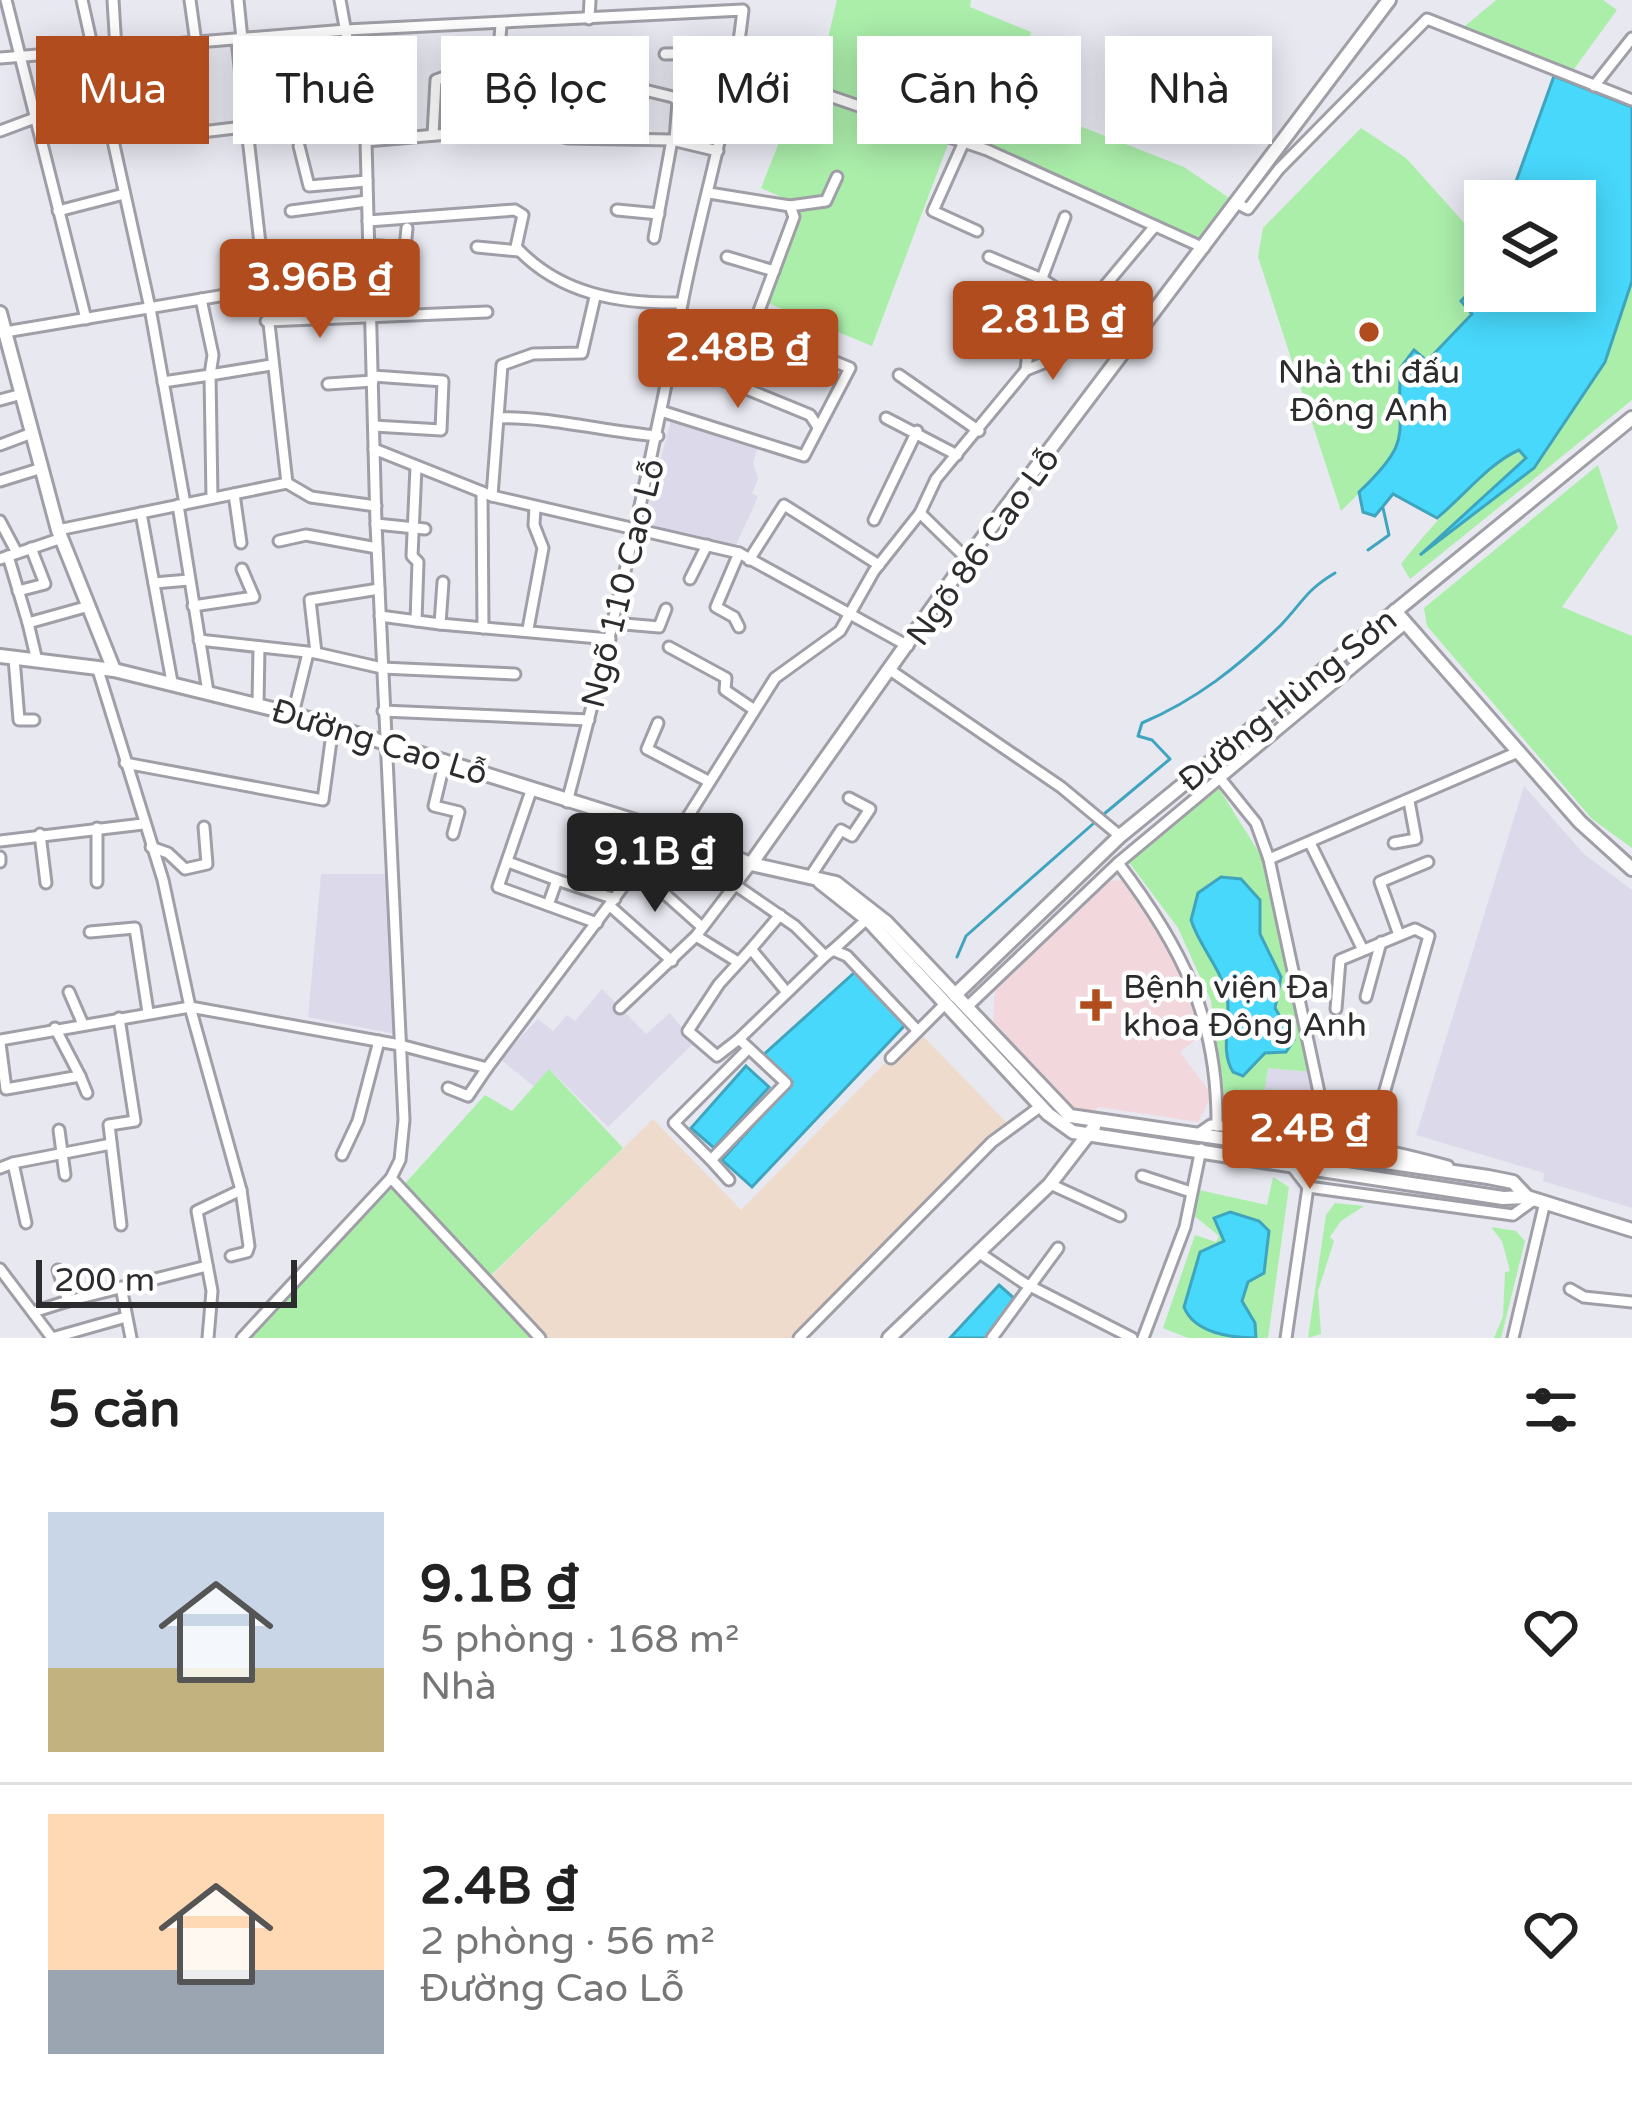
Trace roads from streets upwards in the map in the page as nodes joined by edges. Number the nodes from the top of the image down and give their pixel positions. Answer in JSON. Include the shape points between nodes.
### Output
{"nodes":[{"id":1,"x":7,"y":0,"type":"edge"},
{"id":2,"x":82,"y":0,"type":"edge"},
{"id":3,"x":113,"y":0,"type":"edge"},
{"id":4,"x":190,"y":0,"type":"edge"},
{"id":5,"x":238,"y":0,"type":"edge"},
{"id":6,"x":340,"y":0,"type":"edge"},
{"id":7,"x":590,"y":0,"type":"edge"},
{"id":8,"x":1389,"y":0,"type":"edge"},
{"id":9,"x":744,"y":5,"type":"edge"},
{"id":10,"x":589,"y":19,"type":"junction"},
{"id":11,"x":500,"y":24,"type":"junction"},
{"id":12,"x":346,"y":30,"type":"junction"},
{"id":13,"x":90,"y":36,"type":"edge"},
{"id":14,"x":115,"y":36,"type":"edge"},
{"id":15,"x":195,"y":36,"type":"edge"},
{"id":16,"x":239,"y":36,"type":"edge"},
{"id":17,"x":275,"y":36,"type":"edge"},
{"id":18,"x":347,"y":36,"type":"edge"},
{"id":19,"x":499,"y":36,"type":"edge"},
{"id":20,"x":741,"y":36,"type":"edge"},
{"id":21,"x":1632,"y":38,"type":"edge"},
{"id":22,"x":665,"y":54,"type":"dead end"},
{"id":23,"x":673,"y":54,"type":"edge"},
{"id":24,"x":36,"y":56,"type":"edge"},
{"id":25,"x":19,"y":57,"type":"junction"},
{"id":26,"x":0,"y":58,"type":"edge"},
{"id":27,"x":441,"y":78,"type":"edge"},
{"id":28,"x":1594,"y":86,"type":"junction"},
{"id":29,"x":1632,"y":100,"type":"edge"},
{"id":30,"x":34,"y":118,"type":"junction"},
{"id":31,"x":0,"y":131,"type":"edge"},
{"id":32,"x":433,"y":135,"type":"junction"},
{"id":33,"x":417,"y":136,"type":"edge"},
{"id":34,"x":673,"y":140,"type":"edge"},
{"id":35,"x":113,"y":144,"type":"edge"},
{"id":36,"x":246,"y":144,"type":"edge"},
{"id":37,"x":366,"y":144,"type":"edge"},
{"id":38,"x":673,"y":144,"type":"edge"},
{"id":39,"x":689,"y":144,"type":"edge"},
{"id":40,"x":720,"y":144,"type":"edge"},
{"id":41,"x":963,"y":144,"type":"joint"},
{"id":42,"x":298,"y":146,"type":"dead end"},
{"id":43,"x":718,"y":152,"type":"junction"},
{"id":44,"x":837,"y":178,"type":"dead end"},
{"id":45,"x":367,"y":182,"type":"junction"},
{"id":46,"x":709,"y":193,"type":"junction"},
{"id":47,"x":124,"y":194,"type":"junction"},
{"id":48,"x":368,"y":201,"type":"junction"},
{"id":49,"x":1238,"y":204,"type":"junction"},
{"id":50,"x":790,"y":206,"type":"junction"},
{"id":51,"x":617,"y":210,"type":"dead end"},
{"id":52,"x":291,"y":211,"type":"dead end"},
{"id":53,"x":58,"y":212,"type":"junction"},
{"id":54,"x":659,"y":214,"type":"junction"},
{"id":55,"x":1065,"y":218,"type":"dead end"},
{"id":56,"x":368,"y":221,"type":"junction"},
{"id":57,"x":1155,"y":226,"type":"junction"},
{"id":58,"x":407,"y":228,"type":"dead end"},
{"id":59,"x":977,"y":231,"type":"dead end"},
{"id":60,"x":654,"y":238,"type":"dead end"},
{"id":61,"x":369,"y":245,"type":"junction"},
{"id":62,"x":477,"y":247,"type":"dead end"},
{"id":63,"x":1205,"y":249,"type":"junction"},
{"id":64,"x":519,"y":251,"type":"junction"},
{"id":65,"x":727,"y":257,"type":"dead end"},
{"id":66,"x":989,"y":257,"type":"dead end"},
{"id":67,"x":774,"y":271,"type":"junction"},
{"id":68,"x":1042,"y":279,"type":"junction"},
{"id":69,"x":261,"y":289,"type":"junction"},
{"id":70,"x":595,"y":297,"type":"junction"},
{"id":71,"x":201,"y":299,"type":"junction"},
{"id":72,"x":682,"y":303,"type":"junction"},
{"id":73,"x":150,"y":308,"type":"junction"},
{"id":74,"x":1089,"y":308,"type":"junction"},
{"id":75,"x":487,"y":312,"type":"dead end"},
{"id":76,"x":0,"y":313,"type":"edge"},
{"id":77,"x":372,"y":316,"type":"junction"},
{"id":78,"x":86,"y":319,"type":"junction"},
{"id":79,"x":266,"y":321,"type":"junction"},
{"id":80,"x":753,"y":328,"type":"junction"},
{"id":81,"x":5,"y":332,"type":"junction"},
{"id":82,"x":1136,"y":340,"type":"junction"},
{"id":83,"x":673,"y":364,"type":"junction"},
{"id":84,"x":272,"y":365,"type":"junction"},
{"id":85,"x":1026,"y":370,"type":"junction"},
{"id":86,"x":210,"y":375,"type":"junction"},
{"id":87,"x":899,"y":375,"type":"dead end"},
{"id":88,"x":373,"y":378,"type":"junction"},
{"id":89,"x":163,"y":382,"type":"junction"},
{"id":90,"x":732,"y":383,"type":"junction"},
{"id":91,"x":328,"y":384,"type":"dead end"},
{"id":92,"x":22,"y":394,"type":"junction"},
{"id":93,"x":0,"y":400,"type":"edge"},
{"id":94,"x":664,"y":412,"type":"junction"},
{"id":95,"x":499,"y":418,"type":"junction"},
{"id":96,"x":886,"y":418,"type":"dead end"},
{"id":97,"x":1632,"y":418,"type":"edge"},
{"id":98,"x":374,"y":426,"type":"junction"},
{"id":99,"x":818,"y":428,"type":"junction"},
{"id":100,"x":917,"y":431,"type":"junction"},
{"id":101,"x":979,"y":431,"type":"junction"},
{"id":102,"x":32,"y":434,"type":"junction"},
{"id":103,"x":658,"y":436,"type":"junction"},
{"id":104,"x":0,"y":446,"type":"edge"},
{"id":105,"x":374,"y":449,"type":"junction"},
{"id":106,"x":957,"y":455,"type":"junction"},
{"id":107,"x":416,"y":466,"type":"junction"},
{"id":108,"x":42,"y":468,"type":"junction"},
{"id":109,"x":0,"y":481,"type":"edge"},
{"id":110,"x":287,"y":483,"type":"junction"},
{"id":111,"x":234,"y":494,"type":"junction"},
{"id":112,"x":487,"y":494,"type":"junction"},
{"id":113,"x":212,"y":498,"type":"junction"},
{"id":114,"x":181,"y":505,"type":"junction"},
{"id":115,"x":376,"y":506,"type":"junction"},
{"id":116,"x":535,"y":507,"type":"junction"},
{"id":117,"x":141,"y":513,"type":"junction"},
{"id":118,"x":920,"y":513,"type":"junction"},
{"id":119,"x":874,"y":520,"type":"dead end"},
{"id":120,"x":0,"y":521,"type":"edge"},
{"id":121,"x":376,"y":524,"type":"junction"},
{"id":122,"x":419,"y":528,"type":"junction"},
{"id":123,"x":634,"y":530,"type":"junction"},
{"id":124,"x":60,"y":534,"type":"junction"},
{"id":125,"x":279,"y":541,"type":"dead end"},
{"id":126,"x":241,"y":543,"type":"dead end"},
{"id":127,"x":707,"y":545,"type":"junction"},
{"id":128,"x":32,"y":548,"type":"junction"},
{"id":129,"x":377,"y":548,"type":"junction"},
{"id":130,"x":8,"y":556,"type":"edge"},
{"id":131,"x":744,"y":557,"type":"junction"},
{"id":132,"x":968,"y":559,"type":"junction"},
{"id":133,"x":879,"y":566,"type":"junction"},
{"id":134,"x":242,"y":569,"type":"dead end"},
{"id":135,"x":690,"y":579,"type":"dead end"},
{"id":136,"x":189,"y":580,"type":"junction"},
{"id":137,"x":443,"y":582,"type":"dead end"},
{"id":138,"x":154,"y":583,"type":"junction"},
{"id":139,"x":379,"y":589,"type":"junction"},
{"id":140,"x":18,"y":591,"type":"junction"},
{"id":141,"x":89,"y":605,"type":"junction"},
{"id":142,"x":194,"y":606,"type":"junction"},
{"id":143,"x":666,"y":609,"type":"dead end"},
{"id":144,"x":1395,"y":610,"type":"junction"},
{"id":145,"x":854,"y":613,"type":"junction"},
{"id":146,"x":380,"y":616,"type":"junction"},
{"id":147,"x":416,"y":621,"type":"junction"},
{"id":148,"x":28,"y":622,"type":"junction"},
{"id":149,"x":440,"y":623,"type":"junction"},
{"id":150,"x":613,"y":623,"type":"junction"},
{"id":151,"x":1406,"y":623,"type":"junction"},
{"id":152,"x":739,"y":627,"type":"dead end"},
{"id":153,"x":482,"y":628,"type":"junction"},
{"id":154,"x":528,"y":629,"type":"junction"},
{"id":155,"x":610,"y":639,"type":"junction"},
{"id":156,"x":199,"y":640,"type":"junction"},
{"id":157,"x":908,"y":646,"type":"junction"},
{"id":158,"x":259,"y":647,"type":"junction"},
{"id":159,"x":669,"y":647,"type":"dead end"},
{"id":160,"x":312,"y":653,"type":"junction"},
{"id":161,"x":7,"y":657,"type":"edge"},
{"id":162,"x":37,"y":661,"type":"junction"},
{"id":163,"x":382,"y":668,"type":"junction"},
{"id":164,"x":98,"y":670,"type":"junction"},
{"id":165,"x":114,"y":670,"type":"junction"},
{"id":166,"x":890,"y":670,"type":"junction"},
{"id":167,"x":514,"y":674,"type":"dead end"},
{"id":168,"x":172,"y":682,"type":"junction"},
{"id":169,"x":208,"y":692,"type":"junction"},
{"id":170,"x":258,"y":705,"type":"junction"},
{"id":171,"x":753,"y":710,"type":"junction"},
{"id":172,"x":383,"y":711,"type":"junction"},
{"id":173,"x":293,"y":714,"type":"junction"},
{"id":174,"x":34,"y":720,"type":"dead end"},
{"id":175,"x":589,"y":720,"type":"junction"},
{"id":176,"x":658,"y":723,"type":"dead end"},
{"id":177,"x":333,"y":726,"type":"junction"},
{"id":178,"x":385,"y":740,"type":"junction"},
{"id":179,"x":1518,"y":752,"type":"junction"},
{"id":180,"x":445,"y":760,"type":"junction"},
{"id":181,"x":125,"y":763,"type":"junction"},
{"id":182,"x":1208,"y":763,"type":"junction"},
{"id":183,"x":1219,"y":776,"type":"junction"},
{"id":184,"x":708,"y":782,"type":"junction"},
{"id":185,"x":532,"y":788,"type":"junction"},
{"id":186,"x":849,"y":798,"type":"dead end"},
{"id":187,"x":1409,"y":801,"type":"junction"},
{"id":188,"x":567,"y":802,"type":"junction"},
{"id":189,"x":143,"y":824,"type":"junction"},
{"id":190,"x":204,"y":827,"type":"dead end"},
{"id":191,"x":97,"y":829,"type":"junction"},
{"id":192,"x":670,"y":833,"type":"junction"},
{"id":193,"x":40,"y":834,"type":"junction"},
{"id":194,"x":453,"y":834,"type":"dead end"},
{"id":195,"x":1120,"y":836,"type":"junction"},
{"id":196,"x":0,"y":841,"type":"edge"},
{"id":197,"x":1310,"y":842,"type":"junction"},
{"id":198,"x":1394,"y":843,"type":"dead end"},
{"id":199,"x":152,"y":848,"type":"junction"},
{"id":200,"x":1269,"y":859,"type":"junction"},
{"id":201,"x":508,"y":862,"type":"junction"},
{"id":202,"x":1428,"y":862,"type":"dead end"},
{"id":203,"x":1118,"y":863,"type":"junction"},
{"id":204,"x":751,"y":864,"type":"junction"},
{"id":205,"x":638,"y":869,"type":"junction"},
{"id":206,"x":1632,"y":869,"type":"edge"},
{"id":207,"x":814,"y":879,"type":"junction"},
{"id":208,"x":557,"y":880,"type":"junction"},
{"id":209,"x":97,"y":882,"type":"dead end"},
{"id":210,"x":46,"y":883,"type":"dead end"},
{"id":211,"x":734,"y":884,"type":"junction"},
{"id":212,"x":613,"y":903,"type":"junction"},
{"id":213,"x":548,"y":904,"type":"junction"},
{"id":214,"x":780,"y":915,"type":"junction"},
{"id":215,"x":866,"y":919,"type":"junction"},
{"id":216,"x":598,"y":923,"type":"junction"},
{"id":217,"x":699,"y":931,"type":"junction"},
{"id":218,"x":90,"y":932,"type":"dead end"},
{"id":219,"x":1399,"y":935,"type":"junction"},
{"id":220,"x":1381,"y":942,"type":"junction"},
{"id":221,"x":1362,"y":948,"type":"junction"},
{"id":222,"x":752,"y":949,"type":"junction"},
{"id":223,"x":829,"y":953,"type":"junction"},
{"id":224,"x":672,"y":962,"type":"junction"},
{"id":225,"x":738,"y":962,"type":"junction"},
{"id":226,"x":785,"y":990,"type":"junction"},
{"id":227,"x":69,"y":992,"type":"dead end"},
{"id":228,"x":1366,"y":997,"type":"dead end"},
{"id":229,"x":950,"y":999,"type":"junction"},
{"id":230,"x":190,"y":1007,"type":"junction"},
{"id":231,"x":967,"y":1007,"type":"junction"},
{"id":232,"x":620,"y":1008,"type":"dead end"},
{"id":233,"x":1336,"y":1009,"type":"dead end"},
{"id":234,"x":148,"y":1012,"type":"junction"},
{"id":235,"x":118,"y":1018,"type":"junction"},
{"id":236,"x":82,"y":1022,"type":"junction"},
{"id":237,"x":56,"y":1028,"type":"junction"},
{"id":238,"x":917,"y":1030,"type":"junction"},
{"id":239,"x":739,"y":1039,"type":"junction"},
{"id":240,"x":0,"y":1041,"type":"edge"},
{"id":241,"x":379,"y":1041,"type":"junction"},
{"id":242,"x":400,"y":1045,"type":"junction"},
{"id":243,"x":746,"y":1050,"type":"junction"},
{"id":244,"x":891,"y":1058,"type":"dead end"},
{"id":245,"x":487,"y":1068,"type":"junction"},
{"id":246,"x":80,"y":1076,"type":"junction"},
{"id":247,"x":448,"y":1088,"type":"dead end"},
{"id":248,"x":3,"y":1091,"type":"edge"},
{"id":249,"x":87,"y":1093,"type":"dead end"},
{"id":250,"x":1041,"y":1106,"type":"junction"},
{"id":251,"x":1094,"y":1126,"type":"junction"},
{"id":252,"x":1217,"y":1126,"type":"junction"},
{"id":253,"x":59,"y":1130,"type":"dead end"},
{"id":254,"x":1329,"y":1138,"type":"junction"},
{"id":255,"x":1282,"y":1139,"type":"junction"},
{"id":256,"x":1199,"y":1142,"type":"junction"},
{"id":257,"x":111,"y":1144,"type":"junction"},
{"id":258,"x":1369,"y":1146,"type":"junction"},
{"id":259,"x":62,"y":1155,"type":"junction"},
{"id":260,"x":342,"y":1155,"type":"dead end"},
{"id":261,"x":711,"y":1160,"type":"junction"},
{"id":262,"x":13,"y":1163,"type":"junction"},
{"id":263,"x":1291,"y":1165,"type":"junction"},
{"id":264,"x":0,"y":1168,"type":"edge"},
{"id":265,"x":65,"y":1175,"type":"dead end"},
{"id":266,"x":1142,"y":1176,"type":"dead end"},
{"id":267,"x":1488,"y":1177,"type":"junction"},
{"id":268,"x":391,"y":1178,"type":"junction"},
{"id":269,"x":729,"y":1180,"type":"dead end"},
{"id":270,"x":1050,"y":1184,"type":"junction"},
{"id":271,"x":1308,"y":1187,"type":"junction"},
{"id":272,"x":241,"y":1190,"type":"junction"},
{"id":273,"x":1191,"y":1192,"type":"junction"},
{"id":274,"x":1536,"y":1200,"type":"junction"},
{"id":275,"x":1120,"y":1216,"type":"dead end"},
{"id":276,"x":26,"y":1223,"type":"dead end"},
{"id":277,"x":121,"y":1225,"type":"dead end"},
{"id":278,"x":1632,"y":1230,"type":"edge"},
{"id":279,"x":1058,"y":1248,"type":"dead end"},
{"id":280,"x":981,"y":1254,"type":"junction"},
{"id":281,"x":231,"y":1256,"type":"dead end"},
{"id":282,"x":207,"y":1266,"type":"junction"},
{"id":283,"x":0,"y":1269,"type":"edge"},
{"id":284,"x":58,"y":1270,"type":"dead end"},
{"id":285,"x":1027,"y":1285,"type":"junction"},
{"id":286,"x":122,"y":1287,"type":"junction"},
{"id":287,"x":1570,"y":1289,"type":"dead end"},
{"id":288,"x":68,"y":1300,"type":"junction"},
{"id":289,"x":1632,"y":1302,"type":"edge"},
{"id":290,"x":33,"y":1312,"type":"junction"},
{"id":291,"x":126,"y":1317,"type":"junction"},
{"id":292,"x":52,"y":1338,"type":"edge"},
{"id":293,"x":131,"y":1338,"type":"edge"},
{"id":294,"x":208,"y":1338,"type":"edge"},
{"id":295,"x":242,"y":1338,"type":"edge"},
{"id":296,"x":541,"y":1338,"type":"edge"},
{"id":297,"x":799,"y":1338,"type":"edge"},
{"id":298,"x":889,"y":1338,"type":"edge"},
{"id":299,"x":992,"y":1338,"type":"edge"},
{"id":300,"x":1131,"y":1338,"type":"edge"},
{"id":301,"x":1143,"y":1338,"type":"edge"},
{"id":302,"x":1286,"y":1338,"type":"edge"},
{"id":303,"x":1513,"y":1338,"type":"edge"}],
"edges":[{"from":1,"to":25,"type":"street"},
{"from":2,"to":13,"type":"street"},
{"from":3,"to":14,"type":"street"},
{"from":4,"to":15,"type":"street"},
{"from":5,"to":16,"type":"street"},
{"from":6,"to":12,"type":"street"},
{"from":7,"to":10,"type":"street"},
{"from":8,"to":49,"type":"street","name":"Ngõ 86 Cao Lỗ"},
{"from":9,"to":10,"type":"street","name":"Ngõ 110 Cao Lỗ"},
{"from":9,"to":20,"type":"street","name":"Ngõ 110 Cao Lỗ"},
{"from":10,"to":11,"type":"street","name":"Ngõ 110 Cao Lỗ"},
{"from":11,"to":12,"type":"street","name":"Ngõ 110 Cao Lỗ"},
{"from":11,"to":19,"type":"street"},
{"from":12,"to":17,"type":"street","name":"Ngõ 110 Cao Lỗ"},
{"from":12,"to":18,"type":"street"},
{"from":21,"to":28,"type":"street"},
{"from":22,"to":23,"type":"street"},
{"from":24,"to":25,"type":"street","name":"Ngõ 110 Cao Lỗ"},
{"from":25,"to":26,"type":"street","name":"Ngõ 110 Cao Lỗ"},
{"from":25,"to":30,"type":"street"},
{"from":27,"to":32,"type":"street"},
{"from":28,"to":29,"type":"street"},
{"from":28,"to":49,"type":"street","via":[[1427,19],[1248,209]]},
{"from":30,"to":31,"type":"street"},
{"from":30,"to":53,"type":"street"},
{"from":32,"to":33,"type":"street"},
{"from":32,"to":34,"type":"street","via":[[497,123],[568,138]]},
{"from":35,"to":47,"type":"street"},
{"from":36,"to":69,"type":"street"},
{"from":37,"to":45,"type":"street"},
{"from":38,"to":54,"type":"street"},
{"from":39,"to":43,"type":"street"},
{"from":40,"to":43,"type":"street","name":"Ngõ 110 Cao Lỗ"},
{"from":41,"to":57,"type":"street"},
{"from":41,"to":59,"type":"street","via":[[934,211]]},
{"from":42,"to":45,"type":"street","via":[[309,186]]},
{"from":43,"to":46,"type":"street","name":"Ngõ 110 Cao Lỗ"},
{"from":44,"to":50,"type":"street","via":[[826,201]]},
{"from":45,"to":48,"type":"street"},
{"from":46,"to":50,"type":"street"},
{"from":46,"to":72,"type":"street","name":"Ngõ 110 Cao Lỗ"},
{"from":47,"to":53,"type":"street"},
{"from":47,"to":73,"type":"street"},
{"from":48,"to":52,"type":"street"},
{"from":48,"to":56,"type":"street"},
{"from":49,"to":63,"type":"street","name":"Ngõ 86 Cao Lỗ"},
{"from":50,"to":67,"type":"street","via":[[794,217]]},
{"from":51,"to":54,"type":"street"},
{"from":53,"to":78,"type":"street"},
{"from":54,"to":60,"type":"street"},
{"from":55,"to":68,"type":"street"},
{"from":56,"to":61,"type":"street"},
{"from":56,"to":64,"type":"street","via":[[515,210],[523,215]]},
{"from":57,"to":63,"type":"street"},
{"from":57,"to":74,"type":"street"},
{"from":58,"to":61,"type":"street","via":[[405,248]]},
{"from":61,"to":77,"type":"street"},
{"from":62,"to":64,"type":"street"},
{"from":63,"to":82,"type":"street","name":"Ngõ 86 Cao Lỗ"},
{"from":64,"to":70,"type":"street"},
{"from":65,"to":67,"type":"street"},
{"from":66,"to":68,"type":"street"},
{"from":67,"to":80,"type":"street"},
{"from":68,"to":74,"type":"street"},
{"from":68,"to":85,"type":"street"},
{"from":69,"to":71,"type":"street"},
{"from":69,"to":79,"type":"street"},
{"from":70,"to":72,"type":"street"},
{"from":70,"to":95,"type":"street","via":[[583,352],[502,365]]},
{"from":71,"to":73,"type":"street"},
{"from":71,"to":86,"type":"street"},
{"from":72,"to":83,"type":"street","name":"Ngõ 110 Cao Lỗ"},
{"from":73,"to":78,"type":"street"},
{"from":73,"to":89,"type":"street"},
{"from":74,"to":82,"type":"street"},
{"from":74,"to":85,"type":"street","via":[[1060,356]]},
{"from":75,"to":77,"type":"street"},
{"from":76,"to":81,"type":"street"},
{"from":77,"to":79,"type":"street"},
{"from":77,"to":88,"type":"street"},
{"from":78,"to":81,"type":"street"},
{"from":79,"to":84,"type":"street"},
{"from":80,"to":90,"type":"street"},
{"from":80,"to":99,"type":"street","via":[[850,368]]},
{"from":81,"to":92,"type":"street"},
{"from":82,"to":132,"type":"street","name":"Ngõ 86 Cao Lỗ"},
{"from":83,"to":90,"type":"street"},
{"from":83,"to":94,"type":"street","name":"Ngõ 110 Cao Lỗ"},
{"from":84,"to":86,"type":"street"},
{"from":84,"to":110,"type":"street"},
{"from":85,"to":101,"type":"street"},
{"from":86,"to":89,"type":"street"},
{"from":86,"to":113,"type":"street"},
{"from":87,"to":101,"type":"street"},
{"from":88,"to":91,"type":"street"},
{"from":88,"to":98,"type":"street"},
{"from":88,"to":98,"type":"street","via":[[442,381],[441,430]]},
{"from":89,"to":114,"type":"street"},
{"from":90,"to":99,"type":"street","via":[[810,416]]},
{"from":92,"to":93,"type":"street"},
{"from":92,"to":102,"type":"street"},
{"from":94,"to":99,"type":"street","via":[[804,456]]},
{"from":94,"to":103,"type":"street","name":"Ngõ 110 Cao Lỗ"},
{"from":95,"to":103,"type":"street"},
{"from":95,"to":112,"type":"street"},
{"from":96,"to":100,"type":"street"},
{"from":97,"to":144,"type":"street","name":"Đường Hùng Sơn"},
{"from":98,"to":105,"type":"street"},
{"from":100,"to":106,"type":"street"},
{"from":100,"to":119,"type":"street"},
{"from":101,"to":106,"type":"street"},
{"from":102,"to":104,"type":"street"},
{"from":102,"to":108,"type":"street"},
{"from":103,"to":123,"type":"street","name":"Ngõ 110 Cao Lỗ"},
{"from":105,"to":107,"type":"street"},
{"from":105,"to":115,"type":"street"},
{"from":106,"to":118,"type":"street"},
{"from":107,"to":112,"type":"street"},
{"from":107,"to":122,"type":"street"},
{"from":108,"to":109,"type":"street"},
{"from":108,"to":124,"type":"street"},
{"from":110,"to":111,"type":"street"},
{"from":110,"to":115,"type":"street","via":[[310,497]]},
{"from":111,"to":113,"type":"street"},
{"from":111,"to":126,"type":"street"},
{"from":112,"to":116,"type":"street"},
{"from":112,"to":153,"type":"street"},
{"from":113,"to":114,"type":"street"},
{"from":114,"to":117,"type":"street"},
{"from":114,"to":136,"type":"street"},
{"from":115,"to":121,"type":"street"},
{"from":116,"to":123,"type":"street"},
{"from":116,"to":154,"type":"street","via":[[543,548]]},
{"from":117,"to":124,"type":"street"},
{"from":117,"to":138,"type":"street"},
{"from":118,"to":132,"type":"street"},
{"from":118,"to":133,"type":"street"},
{"from":120,"to":130,"type":"street"},
{"from":121,"to":122,"type":"street"},
{"from":121,"to":129,"type":"street"},
{"from":122,"to":147,"type":"street"},
{"from":123,"to":127,"type":"street"},
{"from":123,"to":150,"type":"street","name":"Ngõ 110 Cao Lỗ"},
{"from":124,"to":128,"type":"street"},
{"from":124,"to":141,"type":"street"},
{"from":125,"to":129,"type":"street","via":[[306,535]]},
{"from":127,"to":131,"type":"street"},
{"from":127,"to":135,"type":"street"},
{"from":128,"to":130,"type":"street"},
{"from":128,"to":140,"type":"street","via":[[45,584]]},
{"from":129,"to":139,"type":"street"},
{"from":130,"to":140,"type":"street"},
{"from":131,"to":133,"type":"street","via":[[784,505]]},
{"from":131,"to":145,"type":"street"},
{"from":131,"to":152,"type":"street","via":[[716,607]]},
{"from":132,"to":157,"type":"street","name":"Ngõ 86 Cao Lỗ"},
{"from":133,"to":145,"type":"street"},
{"from":134,"to":142,"type":"street","via":[[254,597]]},
{"from":136,"to":138,"type":"street"},
{"from":136,"to":142,"type":"street"},
{"from":137,"to":149,"type":"street"},
{"from":138,"to":168,"type":"street"},
{"from":139,"to":146,"type":"street"},
{"from":139,"to":160,"type":"street","via":[[310,599]]},
{"from":140,"to":148,"type":"street"},
{"from":141,"to":148,"type":"street"},
{"from":141,"to":165,"type":"street"},
{"from":142,"to":156,"type":"street"},
{"from":143,"to":150,"type":"street","via":[[659,627]]},
{"from":144,"to":151,"type":"street"},
{"from":144,"to":182,"type":"street","name":"Đường Hùng Sơn"},
{"from":145,"to":157,"type":"street"},
{"from":145,"to":171,"type":"street","via":[[775,679]]},
{"from":146,"to":147,"type":"street"},
{"from":146,"to":163,"type":"street"},
{"from":147,"to":149,"type":"street"},
{"from":148,"to":162,"type":"street"},
{"from":149,"to":153,"type":"street"},
{"from":150,"to":155,"type":"street","name":"Ngõ 110 Cao Lỗ"},
{"from":151,"to":179,"type":"street"},
{"from":151,"to":183,"type":"street"},
{"from":153,"to":154,"type":"street"},
{"from":154,"to":155,"type":"street"},
{"from":155,"to":175,"type":"street","name":"Ngõ 110 Cao Lỗ"},
{"from":156,"to":158,"type":"street"},
{"from":156,"to":169,"type":"street"},
{"from":157,"to":166,"type":"street","name":"Ngõ 86 Cao Lỗ"},
{"from":158,"to":160,"type":"street"},
{"from":158,"to":170,"type":"street"},
{"from":159,"to":171,"type":"street","via":[[726,678],[725,690]]},
{"from":160,"to":163,"type":"street"},
{"from":160,"to":173,"type":"street"},
{"from":161,"to":162,"type":"street","name":"Đường Cao Lỗ"},
{"from":161,"to":174,"type":"street","via":[[19,720]]},
{"from":162,"to":164,"type":"street","name":"Đường Cao Lỗ"},
{"from":163,"to":167,"type":"street"},
{"from":163,"to":172,"type":"street"},
{"from":164,"to":165,"type":"street","name":"Đường Cao Lỗ"},
{"from":164,"to":181,"type":"street"},
{"from":165,"to":168,"type":"street","name":"Đường Cao Lỗ"},
{"from":166,"to":195,"type":"street"},
{"from":166,"to":204,"type":"street","name":"Ngõ 86 Cao Lỗ"},
{"from":168,"to":169,"type":"street","name":"Đường Cao Lỗ"},
{"from":169,"to":170,"type":"street","name":"Đường Cao Lỗ"},
{"from":170,"to":173,"type":"street","name":"Đường Cao Lỗ"},
{"from":171,"to":184,"type":"street"},
{"from":172,"to":175,"type":"street"},
{"from":172,"to":178,"type":"street"},
{"from":173,"to":177,"type":"street","name":"Đường Cao Lỗ"},
{"from":175,"to":188,"type":"street","name":"Ngõ 110 Cao Lỗ"},
{"from":176,"to":184,"type":"street","via":[[647,749]]},
{"from":177,"to":178,"type":"street","name":"Đường Cao Lỗ"},
{"from":177,"to":181,"type":"street","via":[[323,800]]},
{"from":178,"to":180,"type":"street","name":"Đường Cao Lỗ"},
{"from":178,"to":242,"type":"street"},
{"from":179,"to":187,"type":"street"},
{"from":179,"to":206,"type":"street"},
{"from":180,"to":185,"type":"street","name":"Đường Cao Lỗ"},
{"from":180,"to":194,"type":"street","via":[[434,806],[459,812]]},
{"from":181,"to":189,"type":"street"},
{"from":182,"to":183,"type":"street"},
{"from":182,"to":195,"type":"street","name":"Đường Hùng Sơn"},
{"from":183,"to":200,"type":"street","via":[[1256,823]]},
{"from":183,"to":203,"type":"street"},
{"from":184,"to":192,"type":"street"},
{"from":185,"to":188,"type":"street","name":"Đường Cao Lỗ"},
{"from":185,"to":201,"type":"street"},
{"from":186,"to":207,"type":"street","via":[[870,809],[852,836],[841,830]]},
{"from":187,"to":197,"type":"street"},
{"from":187,"to":198,"type":"street","via":[[1416,838]]},
{"from":188,"to":192,"type":"street","name":"Đường Cao Lỗ"},
{"from":189,"to":191,"type":"street"},
{"from":189,"to":199,"type":"street"},
{"from":190,"to":199,"type":"street","via":[[207,864],[185,869]]},
{"from":191,"to":193,"type":"street"},
{"from":191,"to":209,"type":"street"},
{"from":192,"to":204,"type":"street","name":"Đường Cao Lỗ"},
{"from":192,"to":205,"type":"street"},
{"from":193,"to":196,"type":"street"},
{"from":193,"to":210,"type":"street"},
{"from":195,"to":229,"type":"street","name":"Đường Hùng Sơn"},
{"from":197,"to":200,"type":"street"},
{"from":197,"to":221,"type":"street"},
{"from":199,"to":230,"type":"street"},
{"from":200,"to":254,"type":"street"},
{"from":201,"to":208,"type":"street"},
{"from":201,"to":213,"type":"street","via":[[498,886]]},
{"from":202,"to":219,"type":"street","via":[[1380,882]]},
{"from":203,"to":231,"type":"street"},
{"from":203,"to":252,"type":"street","via":[[1165,924],[1197,987]]},
{"from":204,"to":207,"type":"street","name":"Đường Cao Lỗ"},
{"from":204,"to":211,"type":"street"},
{"from":205,"to":212,"type":"street"},
{"from":205,"to":217,"type":"street"},
{"from":207,"to":215,"type":"street","name":"Đường Cao Lỗ"},
{"from":207,"to":229,"type":"street","name":"Đường Cao Lỗ","via":[[871,907]]},
{"from":208,"to":212,"type":"street"},
{"from":208,"to":213,"type":"street"},
{"from":211,"to":214,"type":"street"},
{"from":211,"to":217,"type":"street"},
{"from":212,"to":216,"type":"street"},
{"from":212,"to":224,"type":"street"},
{"from":213,"to":216,"type":"street"},
{"from":214,"to":222,"type":"street"},
{"from":214,"to":223,"type":"street"},
{"from":215,"to":223,"type":"street"},
{"from":215,"to":229,"type":"street","name":"Đường Cao Lỗ"},
{"from":216,"to":245,"type":"street"},
{"from":217,"to":224,"type":"street"},
{"from":217,"to":225,"type":"street"},
{"from":218,"to":234,"type":"street","via":[[135,928]]},
{"from":219,"to":220,"type":"street"},
{"from":219,"to":258,"type":"street","via":[[1423,930],[1431,943]]},
{"from":220,"to":221,"type":"street"},
{"from":220,"to":228,"type":"street"},
{"from":221,"to":233,"type":"street","via":[[1336,965]]},
{"from":222,"to":225,"type":"street"},
{"from":222,"to":226,"type":"street"},
{"from":223,"to":226,"type":"street"},
{"from":223,"to":238,"type":"street","via":[[869,976]]},
{"from":224,"to":232,"type":"street"},
{"from":225,"to":239,"type":"street","via":[[688,1031],[717,1056]]},
{"from":226,"to":239,"type":"street"},
{"from":227,"to":236,"type":"street"},
{"from":229,"to":231,"type":"street","name":"Đường Cao Lỗ"},
{"from":229,"to":238,"type":"street"},
{"from":229,"to":250,"type":"street","name":"Đường Cao Lỗ"},
{"from":230,"to":234,"type":"street"},
{"from":230,"to":241,"type":"street"},
{"from":230,"to":272,"type":"street"},
{"from":231,"to":251,"type":"street","name":"Đường Cao Lỗ","via":[[1062,1111]]},
{"from":234,"to":235,"type":"street"},
{"from":235,"to":236,"type":"street"},
{"from":235,"to":257,"type":"street","via":[[135,1121],[111,1123]]},
{"from":236,"to":237,"type":"street"},
{"from":237,"to":240,"type":"street"},
{"from":237,"to":246,"type":"street"},
{"from":238,"to":244,"type":"street"},
{"from":239,"to":243,"type":"street"},
{"from":240,"to":248,"type":"street"},
{"from":241,"to":242,"type":"street"},
{"from":241,"to":260,"type":"street"},
{"from":242,"to":245,"type":"street"},
{"from":242,"to":268,"type":"street","via":[[404,1120]]},
{"from":243,"to":261,"type":"street","via":[[674,1123]]},
{"from":243,"to":261,"type":"street","via":[[786,1083]]},
{"from":245,"to":247,"type":"street","via":[[468,1096]]},
{"from":246,"to":248,"type":"street"},
{"from":246,"to":249,"type":"street"},
{"from":250,"to":251,"type":"street","name":"Đường Cao Lỗ","via":[[1064,1128]]},
{"from":250,"to":297,"type":"street","via":[[992,1142]]},
{"from":251,"to":256,"type":"street","name":"Đường Cao Lỗ"},
{"from":251,"to":270,"type":"street"},
{"from":252,"to":255,"type":"street"},
{"from":252,"to":256,"type":"street"},
{"from":253,"to":259,"type":"street"},
{"from":254,"to":255,"type":"street"},
{"from":254,"to":258,"type":"street"},
{"from":255,"to":256,"type":"street","name":"Đường Cao Lỗ"},
{"from":255,"to":267,"type":"street","name":"Đường Cao Lỗ"},
{"from":256,"to":263,"type":"street","name":"Đường Cao Lỗ"},
{"from":256,"to":273,"type":"street"},
{"from":257,"to":259,"type":"street"},
{"from":257,"to":277,"type":"street"},
{"from":258,"to":267,"type":"street"},
{"from":259,"to":262,"type":"street"},
{"from":259,"to":265,"type":"street"},
{"from":261,"to":269,"type":"street"},
{"from":262,"to":264,"type":"street"},
{"from":262,"to":276,"type":"street"},
{"from":263,"to":271,"type":"street"},
{"from":263,"to":274,"type":"street","name":"Đường Cao Lỗ"},
{"from":266,"to":273,"type":"street"},
{"from":267,"to":274,"type":"street","name":"Đường Cao Lỗ","via":[[1514,1182]]},
{"from":268,"to":295,"type":"street"},
{"from":268,"to":296,"type":"street"},
{"from":270,"to":275,"type":"street"},
{"from":270,"to":280,"type":"street"},
{"from":271,"to":274,"type":"street","via":[[1513,1215]]},
{"from":271,"to":302,"type":"street"},
{"from":272,"to":281,"type":"street","via":[[249,1246]]},
{"from":272,"to":282,"type":"street","via":[[197,1211]]},
{"from":273,"to":301,"type":"street"},
{"from":274,"to":278,"type":"street","name":"Đường Cao Lỗ"},
{"from":274,"to":303,"type":"street"},
{"from":279,"to":285,"type":"street"},
{"from":280,"to":285,"type":"street"},
{"from":280,"to":298,"type":"street"},
{"from":282,"to":286,"type":"street"},
{"from":282,"to":294,"type":"street"},
{"from":283,"to":290,"type":"street"},
{"from":284,"to":288,"type":"street"},
{"from":285,"to":299,"type":"street"},
{"from":285,"to":300,"type":"street"},
{"from":286,"to":288,"type":"street"},
{"from":286,"to":291,"type":"street"},
{"from":287,"to":289,"type":"street"},
{"from":288,"to":290,"type":"street"},
{"from":290,"to":292,"type":"street"},
{"from":291,"to":292,"type":"street"},
{"from":291,"to":293,"type":"street"}]}
